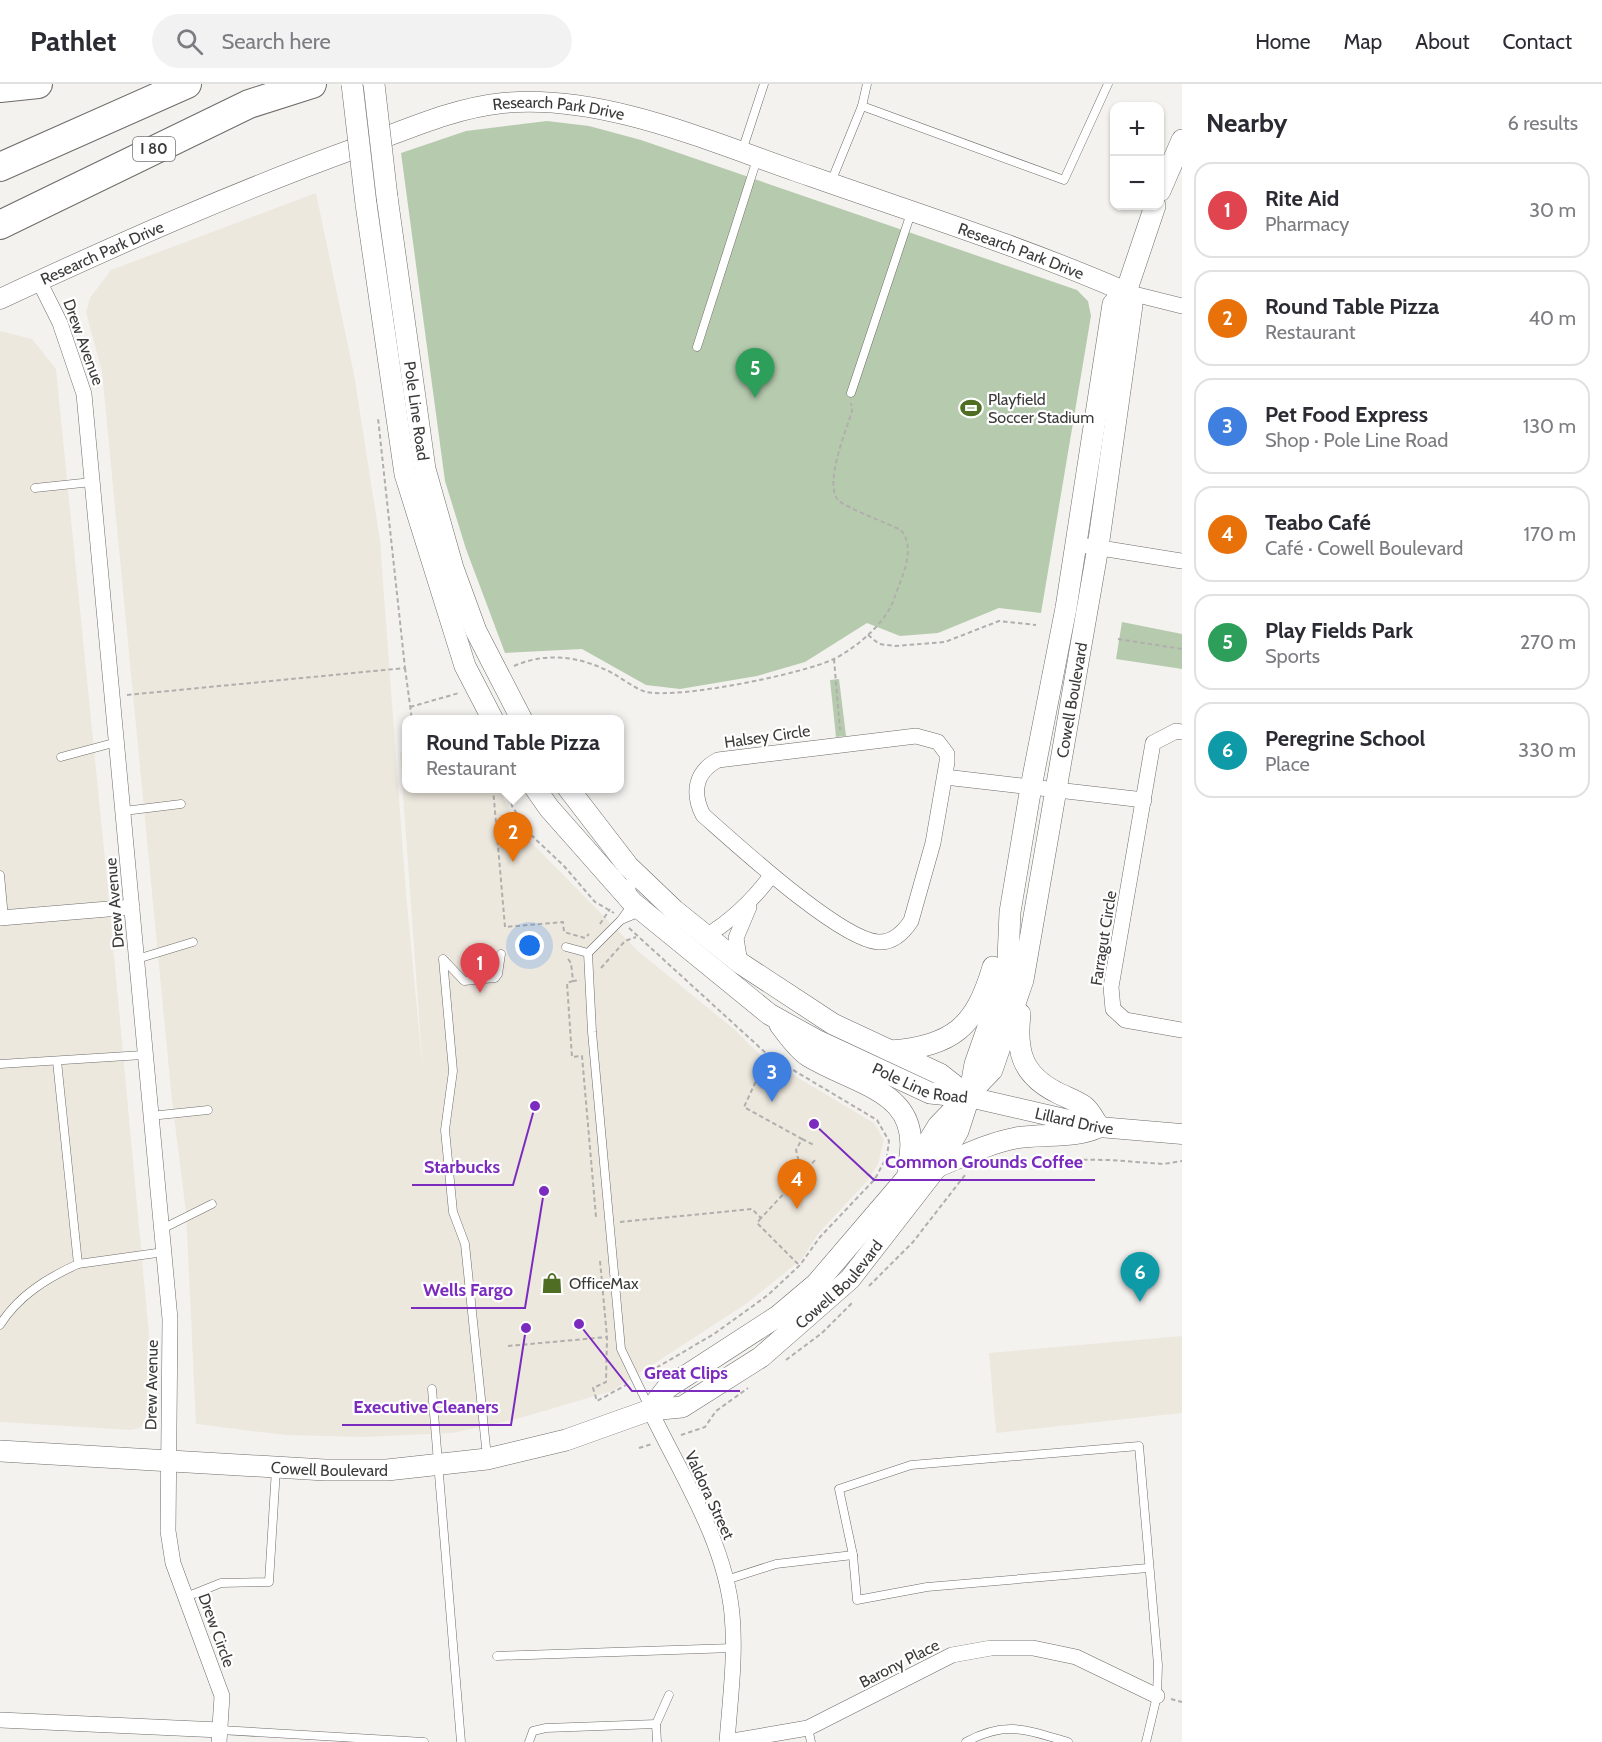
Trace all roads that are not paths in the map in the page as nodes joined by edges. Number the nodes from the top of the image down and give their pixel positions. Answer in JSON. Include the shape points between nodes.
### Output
{"nodes":[{"id":1,"x":38,"y":84,"type":"edge"},
{"id":2,"x":187,"y":84,"type":"edge"},
{"id":3,"x":312,"y":84,"type":"edge"},
{"id":4,"x":352,"y":84,"type":"edge"},
{"id":5,"x":374,"y":84,"type":"edge"},
{"id":6,"x":764,"y":84,"type":"edge"},
{"id":7,"x":867,"y":84,"type":"edge"},
{"id":8,"x":1108,"y":84,"type":"edge"},
{"id":9,"x":0,"y":88,"type":"edge"},
{"id":10,"x":862,"y":106,"type":"junction"},
{"id":11,"x":1182,"y":140,"type":"edge"},
{"id":12,"x":749,"y":156,"type":"junction"},
{"id":13,"x":0,"y":167,"type":"edge"},
{"id":14,"x":1164,"y":182,"type":"edge"},
{"id":15,"x":831,"y":184,"type":"junction"},
{"id":16,"x":1154,"y":210,"type":"edge"},
{"id":17,"x":911,"y":211,"type":"junction"},
{"id":18,"x":0,"y":225,"type":"edge"},
{"id":19,"x":39,"y":281,"type":"junction"},
{"id":20,"x":1126,"y":292,"type":"junction"},
{"id":21,"x":0,"y":299,"type":"edge"},
{"id":22,"x":1182,"y":306,"type":"edge"},
{"id":23,"x":697,"y":347,"type":"dead end"},
{"id":24,"x":851,"y":393,"type":"road end"},
{"id":25,"x":92,"y":482,"type":"junction"},
{"id":26,"x":35,"y":488,"type":"dead end"},
{"id":27,"x":1076,"y":544,"type":"junction"},
{"id":28,"x":1098,"y":547,"type":"junction"},
{"id":29,"x":1182,"y":561,"type":"edge"},
{"id":30,"x":490,"y":715,"type":"edge"},
{"id":31,"x":519,"y":715,"type":"edge"},
{"id":32,"x":1182,"y":732,"type":"edge"},
{"id":33,"x":117,"y":742,"type":"junction"},
{"id":34,"x":61,"y":758,"type":"dead end"},
{"id":35,"x":945,"y":777,"type":"junction"},
{"id":36,"x":1031,"y":787,"type":"junction"},
{"id":37,"x":1058,"y":791,"type":"junction"},
{"id":38,"x":538,"y":793,"type":"edge"},
{"id":39,"x":571,"y":793,"type":"edge"},
{"id":40,"x":1144,"y":800,"type":"junction"},
{"id":41,"x":181,"y":804,"type":"dead end"},
{"id":42,"x":124,"y":810,"type":"junction"},
{"id":43,"x":628,"y":867,"type":"junction"},
{"id":44,"x":0,"y":875,"type":"edge"},
{"id":45,"x":771,"y":876,"type":"junction"},
{"id":46,"x":752,"y":902,"type":"junction"},
{"id":47,"x":132,"y":907,"type":"junction"},
{"id":48,"x":632,"y":912,"type":"junction"},
{"id":49,"x":1010,"y":912,"type":"junction"},
{"id":50,"x":2,"y":918,"type":"edge"},
{"id":51,"x":194,"y":942,"type":"dead end"},
{"id":52,"x":708,"y":946,"type":"junction"},
{"id":53,"x":566,"y":947,"type":"dead end"},
{"id":54,"x":588,"y":953,"type":"junction"},
{"id":55,"x":501,"y":954,"type":"dead end"},
{"id":56,"x":137,"y":959,"type":"junction"},
{"id":57,"x":730,"y":960,"type":"junction"},
{"id":58,"x":1023,"y":980,"type":"junction"},
{"id":59,"x":769,"y":1014,"type":"junction"},
{"id":60,"x":1182,"y":1030,"type":"edge"},
{"id":61,"x":891,"y":1051,"type":"junction"},
{"id":62,"x":143,"y":1055,"type":"junction"},
{"id":63,"x":57,"y":1061,"type":"junction"},
{"id":64,"x":0,"y":1064,"type":"edge"},
{"id":65,"x":969,"y":1097,"type":"junction"},
{"id":66,"x":208,"y":1110,"type":"dead end"},
{"id":67,"x":150,"y":1116,"type":"junction"},
{"id":68,"x":1099,"y":1127,"type":"junction"},
{"id":69,"x":1182,"y":1134,"type":"edge"},
{"id":70,"x":937,"y":1167,"type":"junction"},
{"id":71,"x":905,"y":1180,"type":"junction"},
{"id":72,"x":212,"y":1204,"type":"dead end"},
{"id":73,"x":162,"y":1228,"type":"junction"},
{"id":74,"x":165,"y":1252,"type":"junction"},
{"id":75,"x":78,"y":1263,"type":"junction"},
{"id":76,"x":784,"y":1324,"type":"junction"},
{"id":77,"x":0,"y":1325,"type":"edge"},
{"id":78,"x":432,"y":1389,"type":"dead end"},
{"id":79,"x":650,"y":1410,"type":"junction"},
{"id":80,"x":0,"y":1451,"type":"edge"},
{"id":81,"x":487,"y":1459,"type":"junction"},
{"id":82,"x":167,"y":1461,"type":"junction"},
{"id":83,"x":438,"y":1465,"type":"junction"},
{"id":84,"x":276,"y":1468,"type":"junction"},
{"id":85,"x":168,"y":1531,"type":"joint"},
{"id":86,"x":853,"y":1555,"type":"junction"},
{"id":87,"x":1148,"y":1568,"type":"junction"},
{"id":88,"x":726,"y":1580,"type":"junction"},
{"id":89,"x":186,"y":1597,"type":"junction"},
{"id":90,"x":733,"y":1648,"type":"junction"},
{"id":91,"x":497,"y":1656,"type":"dead end"},
{"id":92,"x":669,"y":1695,"type":"dead end"},
{"id":93,"x":1157,"y":1696,"type":"junction"},
{"id":94,"x":0,"y":1720,"type":"edge"},
{"id":95,"x":656,"y":1725,"type":"junction"},
{"id":96,"x":810,"y":1735,"type":"edge"},
{"id":97,"x":219,"y":1736,"type":"edge"},
{"id":98,"x":424,"y":1742,"type":"edge"},
{"id":99,"x":461,"y":1742,"type":"edge"},
{"id":100,"x":529,"y":1742,"type":"edge"},
{"id":101,"x":657,"y":1742,"type":"edge"},
{"id":102,"x":727,"y":1742,"type":"edge"},
{"id":103,"x":966,"y":1742,"type":"edge"},
{"id":104,"x":1068,"y":1742,"type":"edge"},
{"id":105,"x":1146,"y":1742,"type":"edge"}],
"edges":[{"from":1,"to":9,"type":"highway"},
{"from":2,"to":13,"type":"highway"},
{"from":3,"to":18,"type":"highway","number":"I 80","via":[[249,104]]},
{"from":4,"to":30,"type":"main road","name":"Pole Line Road","bridge":true,"via":[[405,474],[465,666]]},
{"from":5,"to":31,"type":"main road","name":"Pole Line Road","bridge":true,"via":[[425,469],[453,568],[476,631]]},
{"from":6,"to":12,"type":"lane"},
{"from":7,"to":10,"type":"lane"},
{"from":8,"to":10,"type":"lane","via":[[1064,180]]},
{"from":10,"to":15,"type":"lane"},
{"from":11,"to":14,"type":"main road"},
{"from":12,"to":15,"type":"street","name":"Research Park Drive"},
{"from":12,"to":19,"type":"street","name":"Research Park Drive","via":[[584,105],[546,101],[501,103],[454,112],[276,177],[134,236]]},
{"from":12,"to":23,"type":"lane"},
{"from":15,"to":17,"type":"street","name":"Research Park Drive"},
{"from":16,"to":20,"type":"main road","name":"Cowell Boulevard"},
{"from":17,"to":20,"type":"street","name":"Research Park Drive"},
{"from":17,"to":24,"type":"lane"},
{"from":19,"to":21,"type":"street","name":"Research Park Drive"},
{"from":19,"to":25,"type":"street","name":"Drew Avenue","via":[[60,323],[84,394]]},
{"from":20,"to":22,"type":"street"},
{"from":20,"to":27,"type":"main road","name":"Cowell Boulevard","via":[[1113,304]]},
{"from":20,"to":28,"type":"main road","name":"Cowell Boulevard","via":[[1132,305]]},
{"from":25,"to":26,"type":"lane"},
{"from":25,"to":33,"type":"street","name":"Drew Avenue"},
{"from":27,"to":28,"type":"street"},
{"from":27,"to":36,"type":"main road","name":"Cowell Boulevard"},
{"from":28,"to":29,"type":"street"},
{"from":28,"to":37,"type":"main road","name":"Cowell Boulevard"},
{"from":32,"to":40,"type":"street","name":"Farragut Circle","via":[[1176,731],[1153,743]]},
{"from":33,"to":34,"type":"lane"},
{"from":33,"to":42,"type":"street","name":"Drew Avenue"},
{"from":35,"to":36,"type":"street"},
{"from":35,"to":45,"type":"street","name":"Halsey Circle","via":[[920,895],[911,921],[897,937],[876,942],[862,937]]},
{"from":35,"to":45,"type":"street","name":"Halsey Circle","via":[[946,754],[938,742],[927,737],[718,760],[707,766],[700,773],[696,794],[703,815]]},
{"from":36,"to":37,"type":"street"},
{"from":36,"to":49,"type":"main road","name":"Cowell Boulevard"},
{"from":37,"to":40,"type":"street"},
{"from":37,"to":58,"type":"main road","name":"Cowell Boulevard"},
{"from":38,"to":48,"type":"main road","name":"Pole Line Road"},
{"from":39,"to":43,"type":"main road","name":"Pole Line Road"},
{"from":40,"to":60,"type":"street","name":"Farragut Circle","via":[[1111,987],[1113,1009],[1125,1020]]},
{"from":41,"to":42,"type":"lane"},
{"from":42,"to":47,"type":"street","name":"Drew Avenue"},
{"from":43,"to":48,"type":"lane","via":[[634,894]]},
{"from":43,"to":52,"type":"main road","name":"Pole Line Road"},
{"from":44,"to":50,"type":"lane"},
{"from":45,"to":46,"type":"street"},
{"from":46,"to":52,"type":"street"},
{"from":46,"to":57,"type":"street"},
{"from":47,"to":50,"type":"street"},
{"from":47,"to":56,"type":"street","name":"Drew Avenue"},
{"from":48,"to":52,"type":"lane","via":[[654,909]]},
{"from":48,"to":54,"type":"lane"},
{"from":48,"to":59,"type":"main road","name":"Pole Line Road"},
{"from":49,"to":61,"type":"main road","via":[[987,990],[970,1017],[943,1041],[925,1048]]},
{"from":49,"to":65,"type":"main road","name":"Cowell Boulevard","via":[[1008,959],[975,1064]]},
{"from":51,"to":56,"type":"lane"},
{"from":52,"to":57,"type":"main road","name":"Pole Line Road"},
{"from":53,"to":54,"type":"lane"},
{"from":54,"to":79,"type":"lane","via":[[621,1349]]},
{"from":55,"to":81,"type":"lane","via":[[495,978],[464,981],[443,959],[453,1071],[445,1130],[453,1212],[465,1244]]},
{"from":56,"to":62,"type":"street","name":"Drew Avenue"},
{"from":57,"to":61,"type":"main road","name":"Pole Line Road","via":[[833,1024]]},
{"from":58,"to":65,"type":"main road","name":"Cowell Boulevard","via":[[992,1070]]},
{"from":58,"to":68,"type":"main road","via":[[1017,1040],[1026,1066],[1045,1086],[1085,1107]]},
{"from":59,"to":65,"type":"main road","name":"Pole Line Road","via":[[930,1093]]},
{"from":59,"to":71,"type":"main road","via":[[805,1054],[889,1098],[902,1109],[913,1139]]},
{"from":61,"to":65,"type":"main road","name":"Pole Line Road","via":[[940,1074]]},
{"from":62,"to":63,"type":"lane"},
{"from":62,"to":67,"type":"street","name":"Drew Avenue"},
{"from":63,"to":64,"type":"lane"},
{"from":63,"to":75,"type":"lane"},
{"from":65,"to":68,"type":"street","name":"Lillard Drive"},
{"from":65,"to":70,"type":"main road","name":"Cowell Boulevard","via":[[957,1131]]},
{"from":65,"to":71,"type":"main road","name":"Cowell Boulevard","via":[[938,1126]]},
{"from":66,"to":67,"type":"lane"},
{"from":67,"to":73,"type":"street","name":"Drew Avenue"},
{"from":68,"to":69,"type":"street","name":"Lillard Drive"},
{"from":68,"to":70,"type":"main road","via":[[1083,1134],[1013,1138]]},
{"from":70,"to":76,"type":"main road","name":"Cowell Boulevard","via":[[850,1279]]},
{"from":71,"to":76,"type":"main road","name":"Cowell Boulevard"},
{"from":72,"to":73,"type":"lane"},
{"from":73,"to":74,"type":"street","name":"Drew Avenue"},
{"from":74,"to":75,"type":"lane"},
{"from":74,"to":82,"type":"street","name":"Drew Avenue","via":[[171,1362]]},
{"from":75,"to":77,"type":"lane","via":[[26,1294]]},
{"from":76,"to":79,"type":"main road","name":"Cowell Boulevard","via":[[761,1357],[682,1407]]},
{"from":78,"to":83,"type":"lane"},
{"from":79,"to":81,"type":"main road","name":"Cowell Boulevard","via":[[566,1440]]},
{"from":79,"to":88,"type":"street","name":"Valdora Street","via":[[715,1542]]},
{"from":80,"to":82,"type":"main road","name":"Cowell Boulevard"},
{"from":81,"to":83,"type":"main road","name":"Cowell Boulevard"},
{"from":82,"to":84,"type":"main road","name":"Cowell Boulevard"},
{"from":82,"to":85,"type":"street","name":"Drew Avenue"},
{"from":83,"to":84,"type":"main road","name":"Cowell Boulevard","via":[[345,1470]]},
{"from":83,"to":99,"type":"lane"},
{"from":84,"to":89,"type":"lane","via":[[269,1582],[221,1583]]},
{"from":85,"to":89,"type":"street","name":"Drew Circle","via":[[173,1563]]},
{"from":86,"to":87,"type":"lane","via":[[858,1600],[927,1587]]},
{"from":86,"to":87,"type":"lane","via":[[840,1489],[911,1465],[1139,1446]]},
{"from":86,"to":88,"type":"lane","via":[[776,1564]]},
{"from":87,"to":93,"type":"lane","via":[[1158,1665]]},
{"from":88,"to":90,"type":"street","name":"Valdora Street"},
{"from":89,"to":97,"type":"street","name":"Drew Circle","via":[[222,1696]]},
{"from":90,"to":91,"type":"lane"},
{"from":90,"to":102,"type":"street","name":"Valdora Street"},
{"from":92,"to":95,"type":"lane"},
{"from":93,"to":96,"type":"street","name":"Barony Place","via":[[1076,1657],[1033,1648],[991,1648],[952,1655]]},
{"from":93,"to":105,"type":"lane"},
{"from":94,"to":97,"type":"street"},
{"from":95,"to":100,"type":"lane","via":[[546,1728],[533,1731]]},
{"from":95,"to":101,"type":"lane"},
{"from":96,"to":102,"type":"street","name":"Barony Place"},
{"from":97,"to":98,"type":"lane"},
{"from":103,"to":104,"type":"lane","via":[[987,1731],[1024,1729]]}]}
